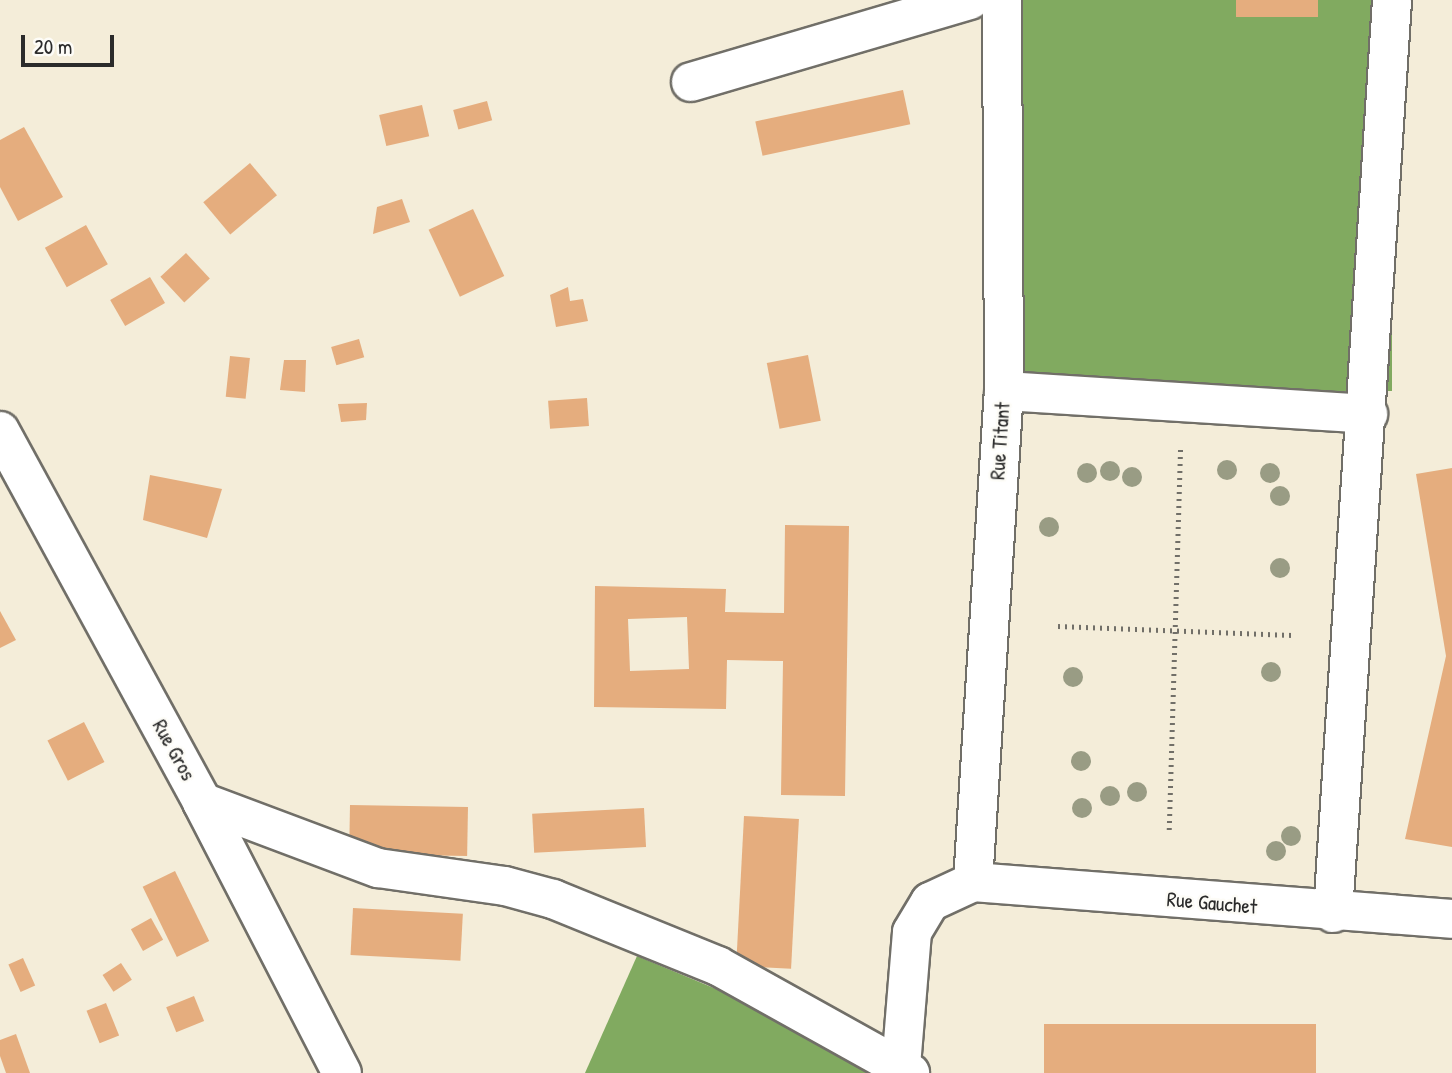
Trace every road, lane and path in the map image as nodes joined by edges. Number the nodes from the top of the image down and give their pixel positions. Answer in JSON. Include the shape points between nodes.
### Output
{"nodes":[{"id":1,"x":970,"y":0,"type":"edge"},
{"id":2,"x":1002,"y":0,"type":"edge"},
{"id":3,"x":1392,"y":0,"type":"edge"},
{"id":4,"x":691,"y":82,"type":"dead end"},
{"id":5,"x":1004,"y":391,"type":"junction"},
{"id":6,"x":1368,"y":414,"type":"junction"},
{"id":7,"x":0,"y":431,"type":"edge"},
{"id":8,"x":1181,"y":449,"type":"dead end"},
{"id":9,"x":1058,"y":626,"type":"dead end"},
{"id":10,"x":1175,"y":631,"type":"junction"},
{"id":11,"x":1293,"y":635,"type":"dead end"},
{"id":12,"x":202,"y":802,"type":"junction"},
{"id":13,"x":1169,"y":830,"type":"dead end"},
{"id":14,"x":973,"y":882,"type":"junction"},
{"id":15,"x":1333,"y":914,"type":"junction"},
{"id":16,"x":1452,"y":919,"type":"edge"},
{"id":17,"x":905,"y":1069,"type":"edge"},
{"id":18,"x":342,"y":1073,"type":"edge"}],
"edges":[{"from":1,"to":4,"type":"street"},
{"from":2,"to":5,"type":"street","name":"Rue Titant"},
{"from":3,"to":6,"type":"street"},
{"from":5,"to":6,"type":"street"},
{"from":5,"to":14,"type":"street","name":"Rue Titant"},
{"from":6,"to":15,"type":"street"},
{"from":7,"to":12,"type":"street","name":"Rue Gros"},
{"from":8,"to":10,"type":"path"},
{"from":9,"to":10,"type":"path"},
{"from":10,"to":11,"type":"path"},
{"from":10,"to":13,"type":"path"},
{"from":12,"to":17,"type":"street","via":[[378,868],[505,886],[553,899],[719,966]]},
{"from":12,"to":18,"type":"street","name":"Rue Gros"},
{"from":14,"to":15,"type":"street","name":"Rue Gauchet"},
{"from":14,"to":17,"type":"street","via":[[930,902],[912,932]]},
{"from":15,"to":16,"type":"street","name":"Rue Gauchet"}]}
